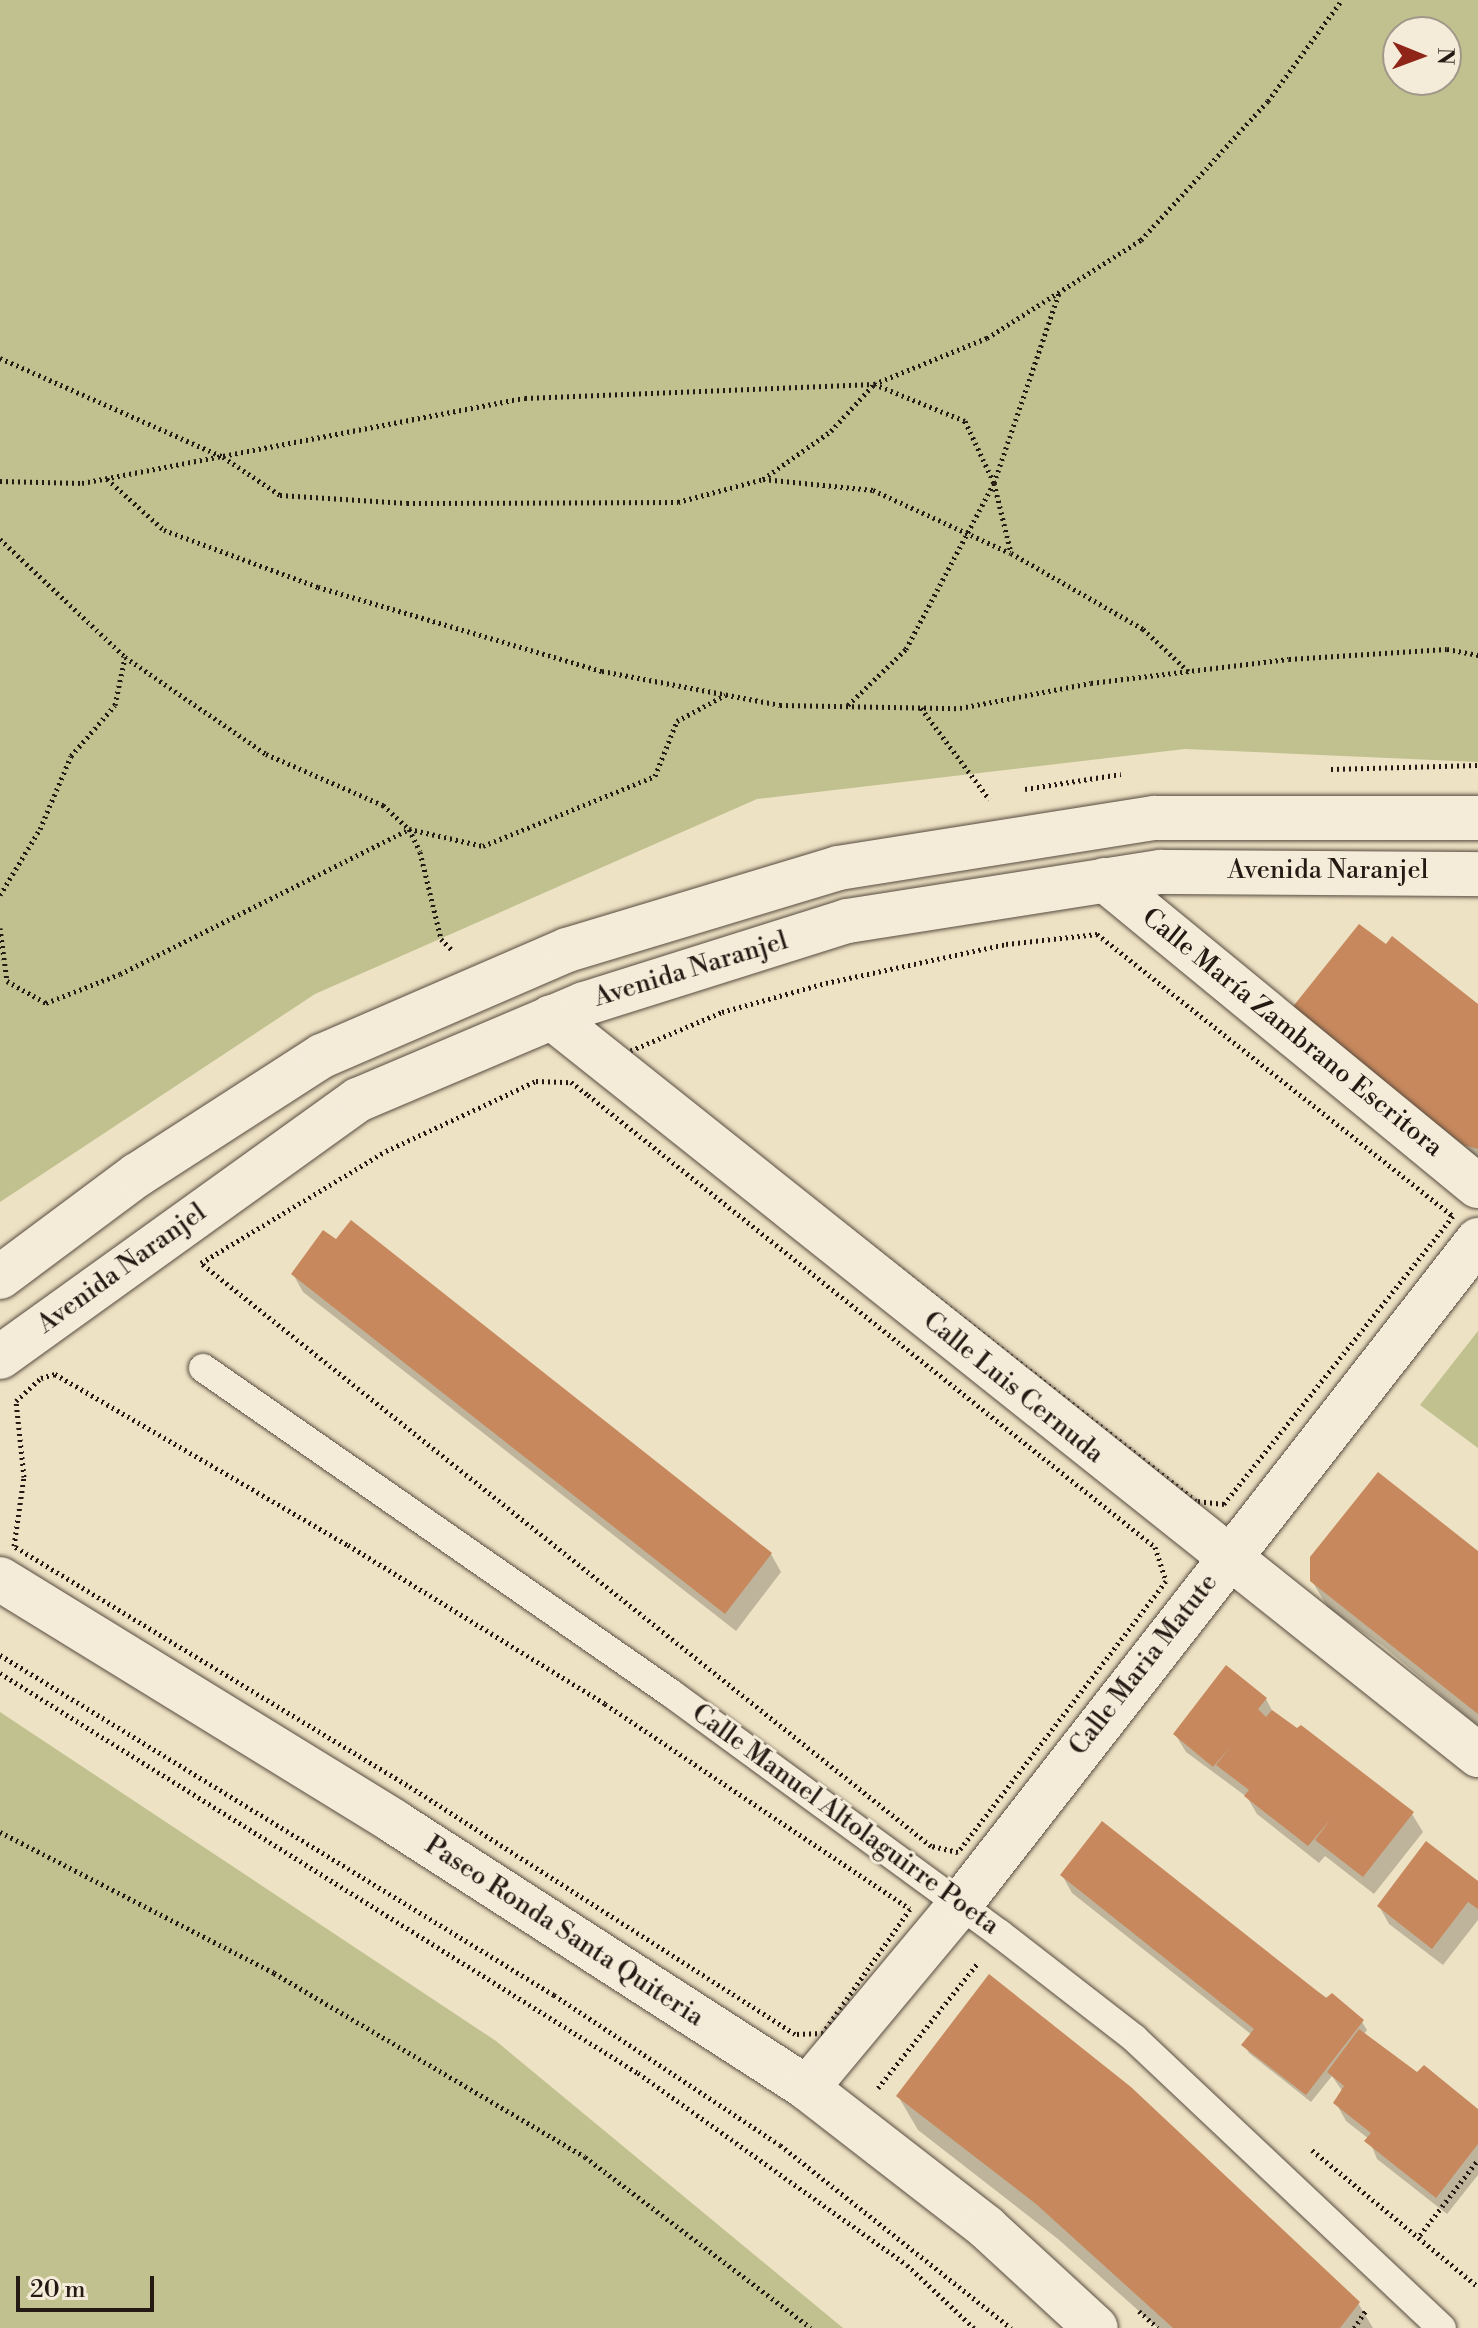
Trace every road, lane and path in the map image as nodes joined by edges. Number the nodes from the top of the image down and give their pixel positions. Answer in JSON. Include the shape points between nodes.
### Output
{"nodes":[{"id":1,"x":1342,"y":0,"type":"edge"},
{"id":2,"x":1059,"y":292,"type":"junction"},
{"id":3,"x":0,"y":358,"type":"edge"},
{"id":4,"x":874,"y":384,"type":"junction"},
{"id":5,"x":223,"y":457,"type":"junction"},
{"id":6,"x":107,"y":479,"type":"junction"},
{"id":7,"x":763,"y":479,"type":"junction"},
{"id":8,"x":0,"y":481,"type":"edge"},
{"id":9,"x":994,"y":483,"type":"junction"},
{"id":10,"x":966,"y":530,"type":"junction"},
{"id":11,"x":0,"y":539,"type":"edge"},
{"id":12,"x":1011,"y":553,"type":"junction"},
{"id":13,"x":1478,"y":655,"type":"edge"},
{"id":14,"x":125,"y":657,"type":"junction"},
{"id":15,"x":1188,"y":671,"type":"junction"},
{"id":16,"x":726,"y":695,"type":"junction"},
{"id":17,"x":847,"y":706,"type":"junction"},
{"id":18,"x":921,"y":707,"type":"junction"},
{"id":19,"x":995,"y":807,"type":"dead end"},
{"id":20,"x":1478,"y":818,"type":"edge"},
{"id":21,"x":409,"y":829,"type":"junction"},
{"id":22,"x":1478,"y":874,"type":"edge"},
{"id":23,"x":1105,"y":880,"type":"junction"},
{"id":24,"x":0,"y":895,"type":"edge"},
{"id":25,"x":0,"y":928,"type":"edge"},
{"id":26,"x":1128,"y":960,"type":"joint"},
{"id":27,"x":458,"y":966,"type":"dead end"},
{"id":28,"x":551,"y":1017,"type":"junction"},
{"id":29,"x":588,"y":1095,"type":"joint"},
{"id":30,"x":1478,"y":1186,"type":"edge"},
{"id":31,"x":1478,"y":1240,"type":"edge"},
{"id":32,"x":0,"y":1277,"type":"edge"},
{"id":33,"x":0,"y":1357,"type":"edge"},
{"id":34,"x":203,"y":1368,"type":"dead end"},
{"id":35,"x":86,"y":1390,"type":"joint"},
{"id":36,"x":1226,"y":1559,"type":"junction"},
{"id":37,"x":0,"y":1579,"type":"edge"},
{"id":38,"x":0,"y":1612,"type":"edge"},
{"id":39,"x":0,"y":1655,"type":"edge"},
{"id":40,"x":0,"y":1673,"type":"edge"},
{"id":41,"x":1478,"y":1755,"type":"edge"},
{"id":42,"x":0,"y":1832,"type":"edge"},
{"id":43,"x":961,"y":1903,"type":"junction"},
{"id":44,"x":981,"y":1959,"type":"dead end"},
{"id":45,"x":807,"y":2088,"type":"junction"},
{"id":46,"x":889,"y":2100,"type":"dead end"},
{"id":47,"x":1308,"y":2147,"type":"dead end"},
{"id":48,"x":1478,"y":2160,"type":"edge"},
{"id":49,"x":1420,"y":2235,"type":"junction"},
{"id":50,"x":1478,"y":2287,"type":"edge"},
{"id":51,"x":1370,"y":2303,"type":"dead end"},
{"id":52,"x":1136,"y":2308,"type":"dead end"},
{"id":53,"x":811,"y":2328,"type":"edge"},
{"id":54,"x":974,"y":2328,"type":"edge"},
{"id":55,"x":1011,"y":2328,"type":"edge"},
{"id":56,"x":1071,"y":2328,"type":"edge"},
{"id":57,"x":1096,"y":2328,"type":"edge"},
{"id":58,"x":1158,"y":2328,"type":"edge"},
{"id":59,"x":1354,"y":2328,"type":"edge"},
{"id":60,"x":1442,"y":2328,"type":"edge"}],
"edges":[{"from":1,"to":2,"type":"path","via":[[1268,101],[1141,240]]},
{"from":2,"to":4,"type":"path","via":[[987,338]]},
{"from":2,"to":9,"type":"path"},
{"from":3,"to":5,"type":"path"},
{"from":4,"to":5,"type":"path","via":[[525,398]]},
{"from":4,"to":7,"type":"path","via":[[831,431]]},
{"from":4,"to":9,"type":"path","via":[[965,421]]},
{"from":5,"to":6,"type":"path"},
{"from":5,"to":7,"type":"path","via":[[280,495],[407,503],[678,502]]},
{"from":6,"to":8,"type":"path"},
{"from":6,"to":16,"type":"path","via":[[164,530],[318,587],[602,671]]},
{"from":7,"to":10,"type":"path","via":[[873,490]]},
{"from":9,"to":10,"type":"path"},
{"from":9,"to":12,"type":"path"},
{"from":10,"to":12,"type":"path"},
{"from":10,"to":17,"type":"path","via":[[906,649]]},
{"from":11,"to":14,"type":"path"},
{"from":12,"to":15,"type":"path","via":[[1143,629]]},
{"from":13,"to":15,"type":"path","via":[[1447,649]]},
{"from":14,"to":21,"type":"path","via":[[266,754],[383,805]]},
{"from":14,"to":24,"type":"path","via":[[115,705],[71,756],[40,829]]},
{"from":15,"to":18,"type":"path","via":[[960,708]]},
{"from":16,"to":17,"type":"path","via":[[780,705]]},
{"from":16,"to":21,"type":"path","via":[[677,721],[655,776],[576,811],[483,846]]},
{"from":17,"to":18,"type":"path"},
{"from":18,"to":19,"type":"path"},
{"from":20,"to":32,"type":"street","name":"Avenida Naranjel","via":[[1154,818],[838,868],[567,950],[322,1056],[137,1175]]},
{"from":21,"to":25,"type":"path","via":[[120,974],[46,1003],[7,981]]},
{"from":21,"to":27,"type":"path","via":[[420,852],[441,939]]},
{"from":22,"to":23,"type":"street","name":"Avenida Naranjel","via":[[1160,872]]},
{"from":23,"to":28,"type":"street","name":"Avenida Naranjel","via":[[847,921]]},
{"from":23,"to":30,"type":"street","name":"Calle María Zambrano Escritora"},
{"from":26,"to":26,"type":"path","via":[[1453,1216],[1224,1504],[1196,1501],[625,1053],[752,1004],[1006,944],[1097,934]]},
{"from":28,"to":33,"type":"street","name":"Avenida Naranjel","via":[[358,1100]]},
{"from":28,"to":36,"type":"street","name":"Calle Luis Cernuda"},
{"from":29,"to":29,"type":"path","via":[[1155,1547],[1166,1581],[958,1852],[931,1846],[201,1263],[386,1151],[536,1081],[571,1082]]},
{"from":31,"to":36,"type":"street","name":"Calle Maria Matute"},
{"from":34,"to":43,"type":"lane","name":"Calle Manuel Altolaguirre Poeta","via":[[672,1694]]},
{"from":35,"to":35,"type":"path","via":[[605,1704],[910,1909],[823,2033],[795,2034],[407,1785],[14,1546],[24,1477],[16,1401],[41,1378],[55,1374]]},
{"from":36,"to":41,"type":"street","name":"Calle Luis Cernuda"},
{"from":36,"to":43,"type":"street","name":"Calle Maria Matute"},
{"from":37,"to":45,"type":"street","name":"Paseo Ronda Santa Quiteria","via":[[393,1821]]},
{"from":38,"to":56,"type":"street","name":"Paseo Ronda Santa Quiteria","via":[[190,1722],[770,2092],[933,2214]]},
{"from":39,"to":55,"type":"path","via":[[554,1995],[768,2138],[899,2234]]},
{"from":40,"to":54,"type":"path","via":[[638,2073],[907,2265]]},
{"from":42,"to":53,"type":"path","via":[[274,1973],[585,2157]]},
{"from":43,"to":45,"type":"street","name":"Calle Maria Matute"},
{"from":43,"to":60,"type":"lane","name":"Calle Manuel Altolaguirre Poeta","via":[[1134,2038]]},
{"from":44,"to":46,"type":"path","via":[[877,2090]]},
{"from":45,"to":57,"type":"street","name":"Paseo Ronda Santa Quiteria","via":[[986,2227]]},
{"from":47,"to":49,"type":"path"},
{"from":48,"to":49,"type":"path"},
{"from":49,"to":50,"type":"path"},
{"from":51,"to":59,"type":"path"},
{"from":52,"to":58,"type":"path"}]}
